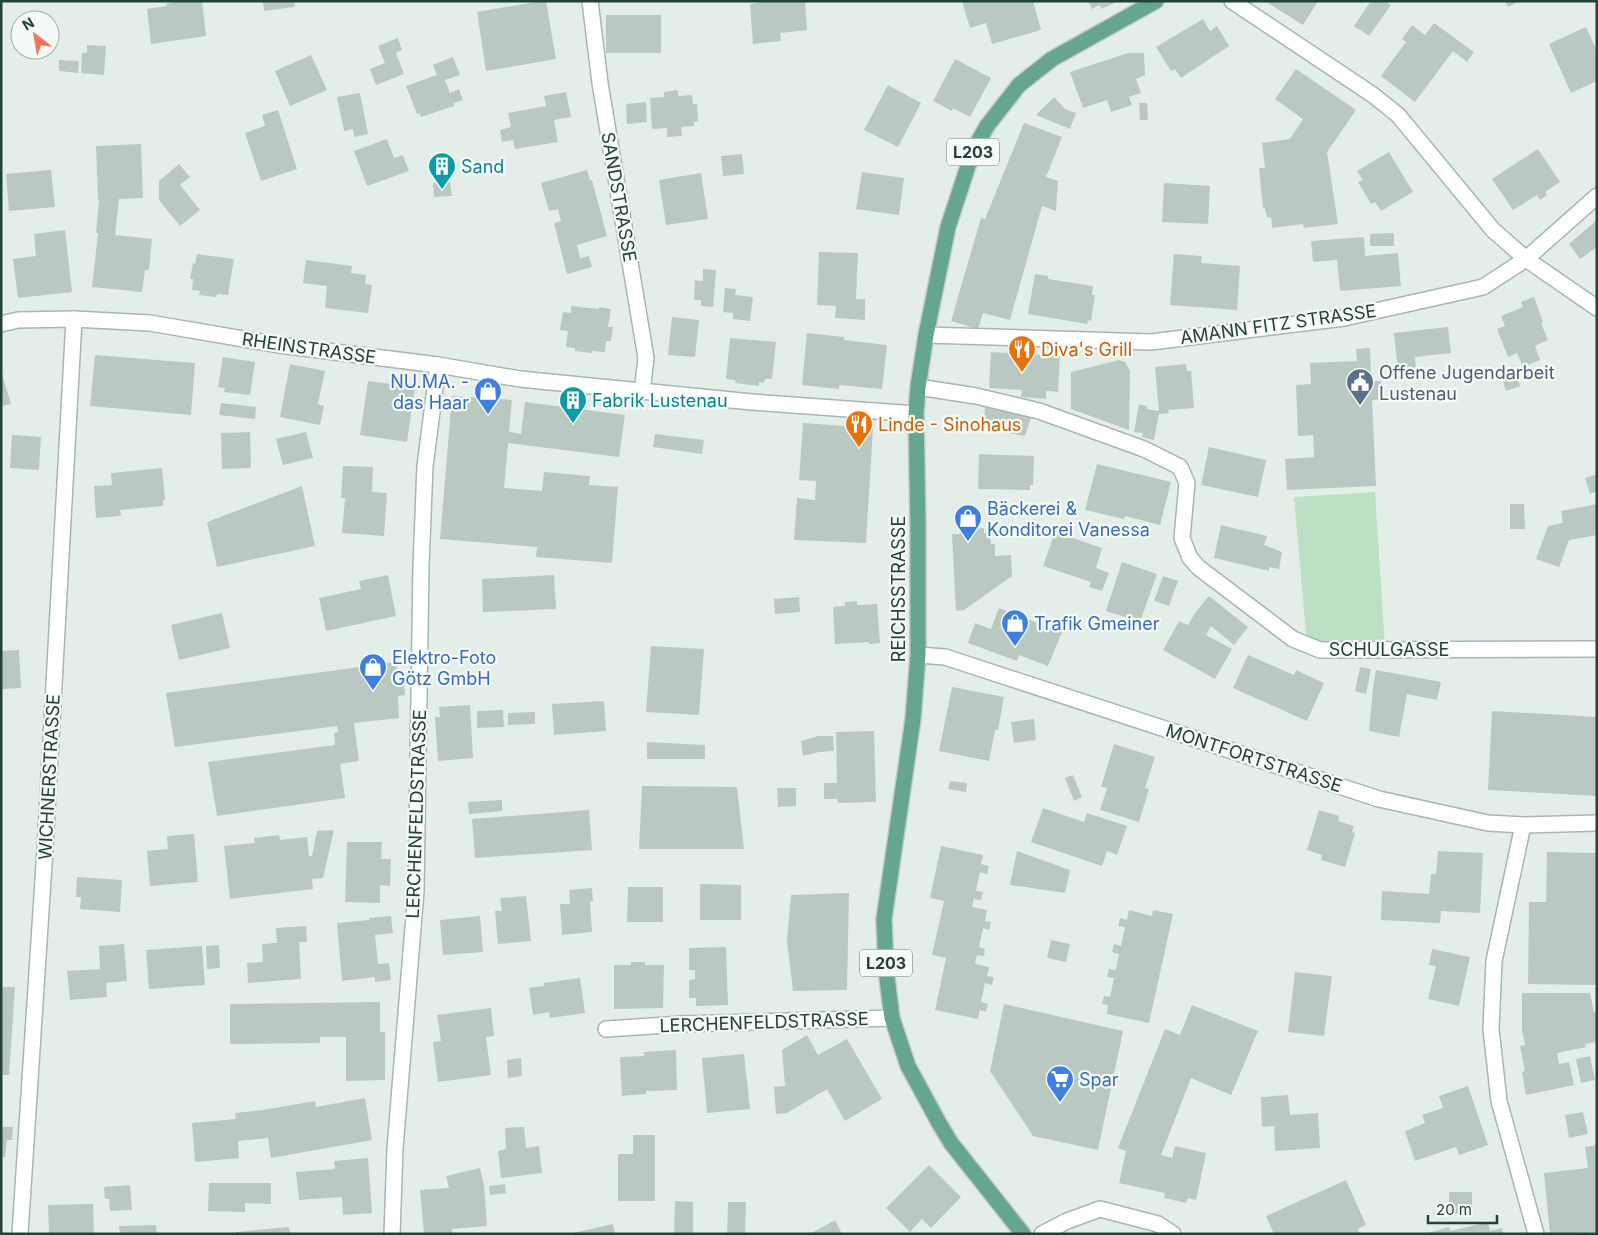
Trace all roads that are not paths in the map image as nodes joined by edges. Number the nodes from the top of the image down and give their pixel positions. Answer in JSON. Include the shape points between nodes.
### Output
{"nodes":[{"id":1,"x":590,"y":1,"type":"edge"},
{"id":2,"x":1156,"y":1,"type":"edge"},
{"id":3,"x":1232,"y":1,"type":"edge"},
{"id":4,"x":1597,"y":196,"type":"edge"},
{"id":5,"x":1526,"y":259,"type":"junction"},
{"id":6,"x":1597,"y":308,"type":"edge"},
{"id":7,"x":74,"y":319,"type":"junction"},
{"id":8,"x":1,"y":324,"type":"edge"},
{"id":9,"x":926,"y":335,"type":"junction"},
{"id":10,"x":438,"y":365,"type":"junction"},
{"id":11,"x":918,"y":387,"type":"junction"},
{"id":12,"x":642,"y":392,"type":"junction"},
{"id":13,"x":916,"y":414,"type":"junction"},
{"id":14,"x":1597,"y":649,"type":"edge"},
{"id":15,"x":918,"y":655,"type":"junction"},
{"id":16,"x":1597,"y":823,"type":"edge"},
{"id":17,"x":1523,"y":825,"type":"junction"},
{"id":18,"x":892,"y":1018,"type":"junction"},
{"id":19,"x":606,"y":1029,"type":"dead end"},
{"id":20,"x":20,"y":1234,"type":"edge"},
{"id":21,"x":392,"y":1234,"type":"edge"},
{"id":22,"x":1023,"y":1234,"type":"edge"},
{"id":23,"x":1042,"y":1234,"type":"edge"},
{"id":24,"x":1173,"y":1234,"type":"edge"},
{"id":25,"x":1536,"y":1234,"type":"edge"}],
"edges":[{"from":1,"to":12,"type":"street","name":"SANDSTRASSE","via":[[600,83],[646,358]]},
{"from":2,"to":9,"type":"main road","name":"REICHSSTRASSE","number":"L203","via":[[1052,59],[1019,85],[987,126],[973,151],[948,227]]},
{"from":3,"to":5,"type":"street","via":[[1398,115],[1493,230]]},
{"from":4,"to":5,"type":"street","name":"AMANN FITZ STRASSE"},
{"from":5,"to":6,"type":"street"},
{"from":5,"to":9,"type":"street","name":"AMANN FITZ STRASSE","via":[[1483,287],[1334,319],[1151,342]]},
{"from":7,"to":8,"type":"street","name":"RHEINSTRASSE","via":[[18,320]]},
{"from":7,"to":10,"type":"street","name":"RHEINSTRASSE","via":[[150,323],[279,345]]},
{"from":7,"to":20,"type":"street","name":"WICHNERSTRASSE"},
{"from":9,"to":11,"type":"main road","name":"REICHSSTRASSE","number":"L203"},
{"from":10,"to":12,"type":"street","name":"RHEINSTRASSE","via":[[520,379]]},
{"from":10,"to":21,"type":"street","name":"LERCHENFELDSTRASSE","via":[[425,466],[416,890],[395,1149]]},
{"from":11,"to":13,"type":"main road","name":"REICHSSTRASSE","number":"L203"},
{"from":11,"to":14,"type":"street","name":"SCHULGASSE","via":[[1039,411],[1144,449],[1180,467],[1188,482],[1182,538],[1190,558],[1293,639],[1320,650]]},
{"from":12,"to":13,"type":"street","name":"RHEINSTRASSE"},
{"from":13,"to":15,"type":"main road","name":"REICHSSTRASSE","number":"L203"},
{"from":15,"to":17,"type":"street","name":"MONTFORTSTRASSE","via":[[945,657],[1379,799],[1488,823]]},
{"from":15,"to":18,"type":"main road","name":"REICHSSTRASSE","number":"L203","via":[[913,719],[884,919]]},
{"from":16,"to":17,"type":"street","name":"MONTFORTSTRASSE"},
{"from":17,"to":25,"type":"street","via":[[1494,961],[1491,1029],[1499,1101]]},
{"from":18,"to":19,"type":"street","name":"LERCHENFELDSTRASSE"},
{"from":18,"to":22,"type":"main road","name":"REICHSSTRASSE","number":"L203","via":[[908,1066],[939,1123]]},
{"from":23,"to":24,"type":"street","via":[[1100,1209],[1158,1224]]}]}
